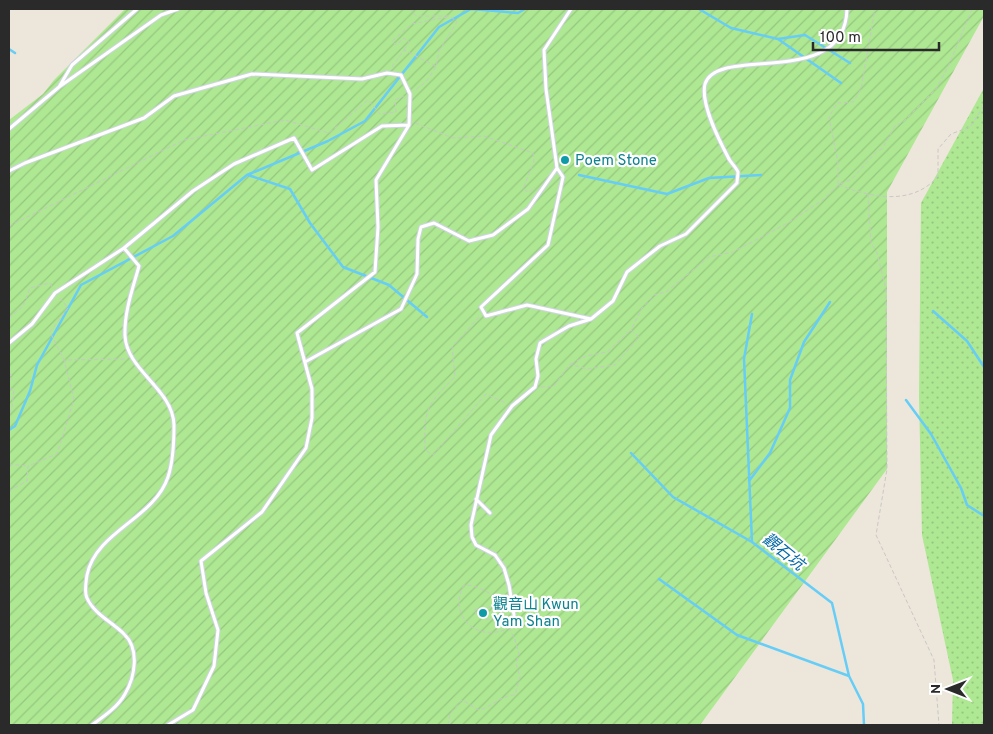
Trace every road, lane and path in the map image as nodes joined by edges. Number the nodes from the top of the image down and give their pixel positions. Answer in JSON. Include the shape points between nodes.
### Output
{"nodes":[{"id":1,"x":137,"y":9,"type":"edge"},
{"id":2,"x":178,"y":9,"type":"edge"},
{"id":3,"x":413,"y":9,"type":"edge"},
{"id":4,"x":571,"y":9,"type":"edge"},
{"id":5,"x":847,"y":9,"type":"edge"},
{"id":6,"x":875,"y":9,"type":"edge"},
{"id":7,"x":972,"y":9,"type":"edge"},
{"id":8,"x":450,"y":16,"type":"junction"},
{"id":9,"x":404,"y":50,"type":"junction"},
{"id":10,"x":436,"y":67,"type":"junction"},
{"id":11,"x":387,"y":73,"type":"junction"},
{"id":12,"x":59,"y":87,"type":"junction"},
{"id":13,"x":410,"y":94,"type":"junction"},
{"id":14,"x":984,"y":106,"type":"edge"},
{"id":15,"x":409,"y":123,"type":"junction"},
{"id":16,"x":9,"y":129,"type":"edge"},
{"id":17,"x":557,"y":168,"type":"junction"},
{"id":18,"x":9,"y":171,"type":"edge"},
{"id":19,"x":838,"y":185,"type":"junction"},
{"id":20,"x":535,"y":187,"type":"dead end"},
{"id":21,"x":868,"y":194,"type":"junction"},
{"id":22,"x":9,"y":226,"type":"edge"},
{"id":23,"x":124,"y":248,"type":"junction"},
{"id":24,"x":55,"y":293,"type":"junction"},
{"id":25,"x":483,"y":313,"type":"junction"},
{"id":26,"x":9,"y":318,"type":"edge"},
{"id":27,"x":591,"y":320,"type":"junction"},
{"id":28,"x":631,"y":330,"type":"junction"},
{"id":29,"x":9,"y":343,"type":"edge"},
{"id":30,"x":133,"y":358,"type":"junction"},
{"id":31,"x":64,"y":360,"type":"junction"},
{"id":32,"x":305,"y":362,"type":"junction"},
{"id":33,"x":570,"y":364,"type":"junction"},
{"id":34,"x":9,"y":374,"type":"edge"},
{"id":35,"x":9,"y":379,"type":"edge"},
{"id":36,"x":535,"y":387,"type":"junction"},
{"id":37,"x":9,"y":388,"type":"edge"},
{"id":38,"x":512,"y":406,"type":"junction"},
{"id":39,"x":9,"y":416,"type":"edge"},
{"id":40,"x":9,"y":464,"type":"edge"},
{"id":41,"x":28,"y":466,"type":"junction"},
{"id":42,"x":9,"y":491,"type":"edge"},
{"id":43,"x":476,"y":499,"type":"junction"},
{"id":44,"x":490,"y":513,"type":"dead end"},
{"id":45,"x":512,"y":601,"type":"junction"},
{"id":46,"x":514,"y":615,"type":"junction"},
{"id":47,"x":507,"y":622,"type":"junction"},
{"id":48,"x":505,"y":627,"type":"junction"},
{"id":49,"x":92,"y":725,"type":"edge"},
{"id":50,"x":168,"y":725,"type":"edge"},
{"id":51,"x":448,"y":725,"type":"edge"},
{"id":52,"x":939,"y":725,"type":"edge"}],
"edges":[{"from":1,"to":12,"type":"lane","via":[[72,66]]},
{"from":2,"to":12,"type":"lane","via":[[161,15]]},
{"from":3,"to":8,"type":"path","via":[[416,16]]},
{"from":4,"to":17,"type":"lane","via":[[544,50]]},
{"from":5,"to":27,"type":"lane","via":[[847,22],[840,40],[824,51],[807,58],[725,69],[712,74],[704,93],[712,122],[738,172],[737,183],[686,234],[660,246],[627,272],[613,301]]},
{"from":6,"to":19,"type":"path","via":[[861,89],[853,102],[837,103],[828,118],[838,163]]},
{"from":7,"to":19,"type":"path","via":[[936,89],[904,122],[895,126],[882,149],[852,179]]},
{"from":8,"to":9,"type":"path","via":[[412,24],[392,41],[396,45],[404,38],[409,42]]},
{"from":8,"to":10,"type":"path","via":[[458,22],[440,50]]},
{"from":9,"to":10,"type":"path"},
{"from":9,"to":11,"type":"path"},
{"from":10,"to":13,"type":"path","via":[[426,82]]},
{"from":11,"to":13,"type":"lane","via":[[401,75]]},
{"from":11,"to":18,"type":"lane","via":[[362,79],[252,74],[174,96],[144,118]]},
{"from":12,"to":16,"type":"lane"},
{"from":13,"to":15,"type":"lane"},
{"from":13,"to":22,"type":"path","via":[[395,100],[396,112],[379,113],[368,100],[329,133],[285,120],[184,140]]},
{"from":14,"to":21,"type":"path","via":[[970,127],[951,134],[938,149],[936,179],[914,194],[886,198]]},
{"from":15,"to":20,"type":"path","via":[[453,138],[484,136],[533,153],[534,161],[523,189],[529,192]]},
{"from":15,"to":23,"type":"lane","via":[[382,126],[312,170],[294,138],[234,164],[193,191]]},
{"from":15,"to":32,"type":"lane","via":[[376,180],[378,228],[375,272],[297,333]]},
{"from":17,"to":25,"type":"lane","via":[[563,177],[548,245],[484,302],[481,307]]},
{"from":17,"to":32,"type":"lane","via":[[528,209],[493,235],[469,241],[434,223],[422,227],[418,239],[417,274],[401,309]]},
{"from":19,"to":21,"type":"path"},
{"from":19,"to":28,"type":"path","via":[[823,200],[788,224],[733,252],[710,257],[666,292],[654,296],[642,308]]},
{"from":21,"to":52,"type":"path","via":[[871,243],[886,289],[887,469],[876,535],[934,660]]},
{"from":23,"to":24,"type":"lane"},
{"from":23,"to":30,"type":"lane","via":[[139,266],[127,310],[125,338]]},
{"from":24,"to":26,"type":"path","via":[[50,283],[30,288],[23,306]]},
{"from":24,"to":29,"type":"lane","via":[[32,324]]},
{"from":24,"to":31,"type":"path","via":[[68,308],[50,332]]},
{"from":25,"to":27,"type":"lane","via":[[493,316],[527,306]]},
{"from":25,"to":38,"type":"path","via":[[452,347],[455,377],[434,397],[424,419],[425,450],[432,455],[486,394]]},
{"from":27,"to":36,"type":"lane","via":[[569,326],[540,343]]},
{"from":28,"to":33,"type":"path","via":[[607,352],[586,356]]},
{"from":28,"to":33,"type":"path","via":[[639,337],[615,365],[587,369]]},
{"from":30,"to":31,"type":"path"},
{"from":30,"to":49,"type":"lane","via":[[164,397],[174,422],[173,447],[168,478],[156,497],[100,548],[88,574],[85,596],[94,609],[126,636],[135,651],[133,673],[125,695]]},
{"from":31,"to":41,"type":"path","via":[[74,399],[57,454]]},
{"from":32,"to":50,"type":"lane","via":[[312,389],[312,418],[306,448],[262,512],[201,561],[206,593],[218,630],[214,666],[193,710]]},
{"from":33,"to":36,"type":"path","via":[[554,386]]},
{"from":34,"to":35,"type":"path","via":[[12,379]]},
{"from":36,"to":38,"type":"lane"},
{"from":37,"to":39,"type":"path","via":[[14,389]]},
{"from":38,"to":43,"type":"lane","via":[[491,435]]},
{"from":40,"to":41,"type":"path"},
{"from":41,"to":42,"type":"path","via":[[27,481]]},
{"from":43,"to":44,"type":"lane"},
{"from":43,"to":45,"type":"lane","via":[[472,537],[476,545],[495,555],[504,568]]},
{"from":45,"to":46,"type":"lane"},
{"from":45,"to":48,"type":"path","via":[[503,602],[486,590],[470,585],[464,585],[458,596],[457,606],[473,629],[491,635]]},
{"from":46,"to":47,"type":"path"},
{"from":46,"to":51,"type":"path","via":[[508,626],[519,654],[516,664],[520,677],[515,695],[508,695],[479,710],[462,700],[450,714]]},
{"from":47,"to":48,"type":"path"},
{"from":47,"to":48,"type":"path","via":[[506,614],[489,607],[474,610],[479,617],[486,620],[496,618]]}]}
